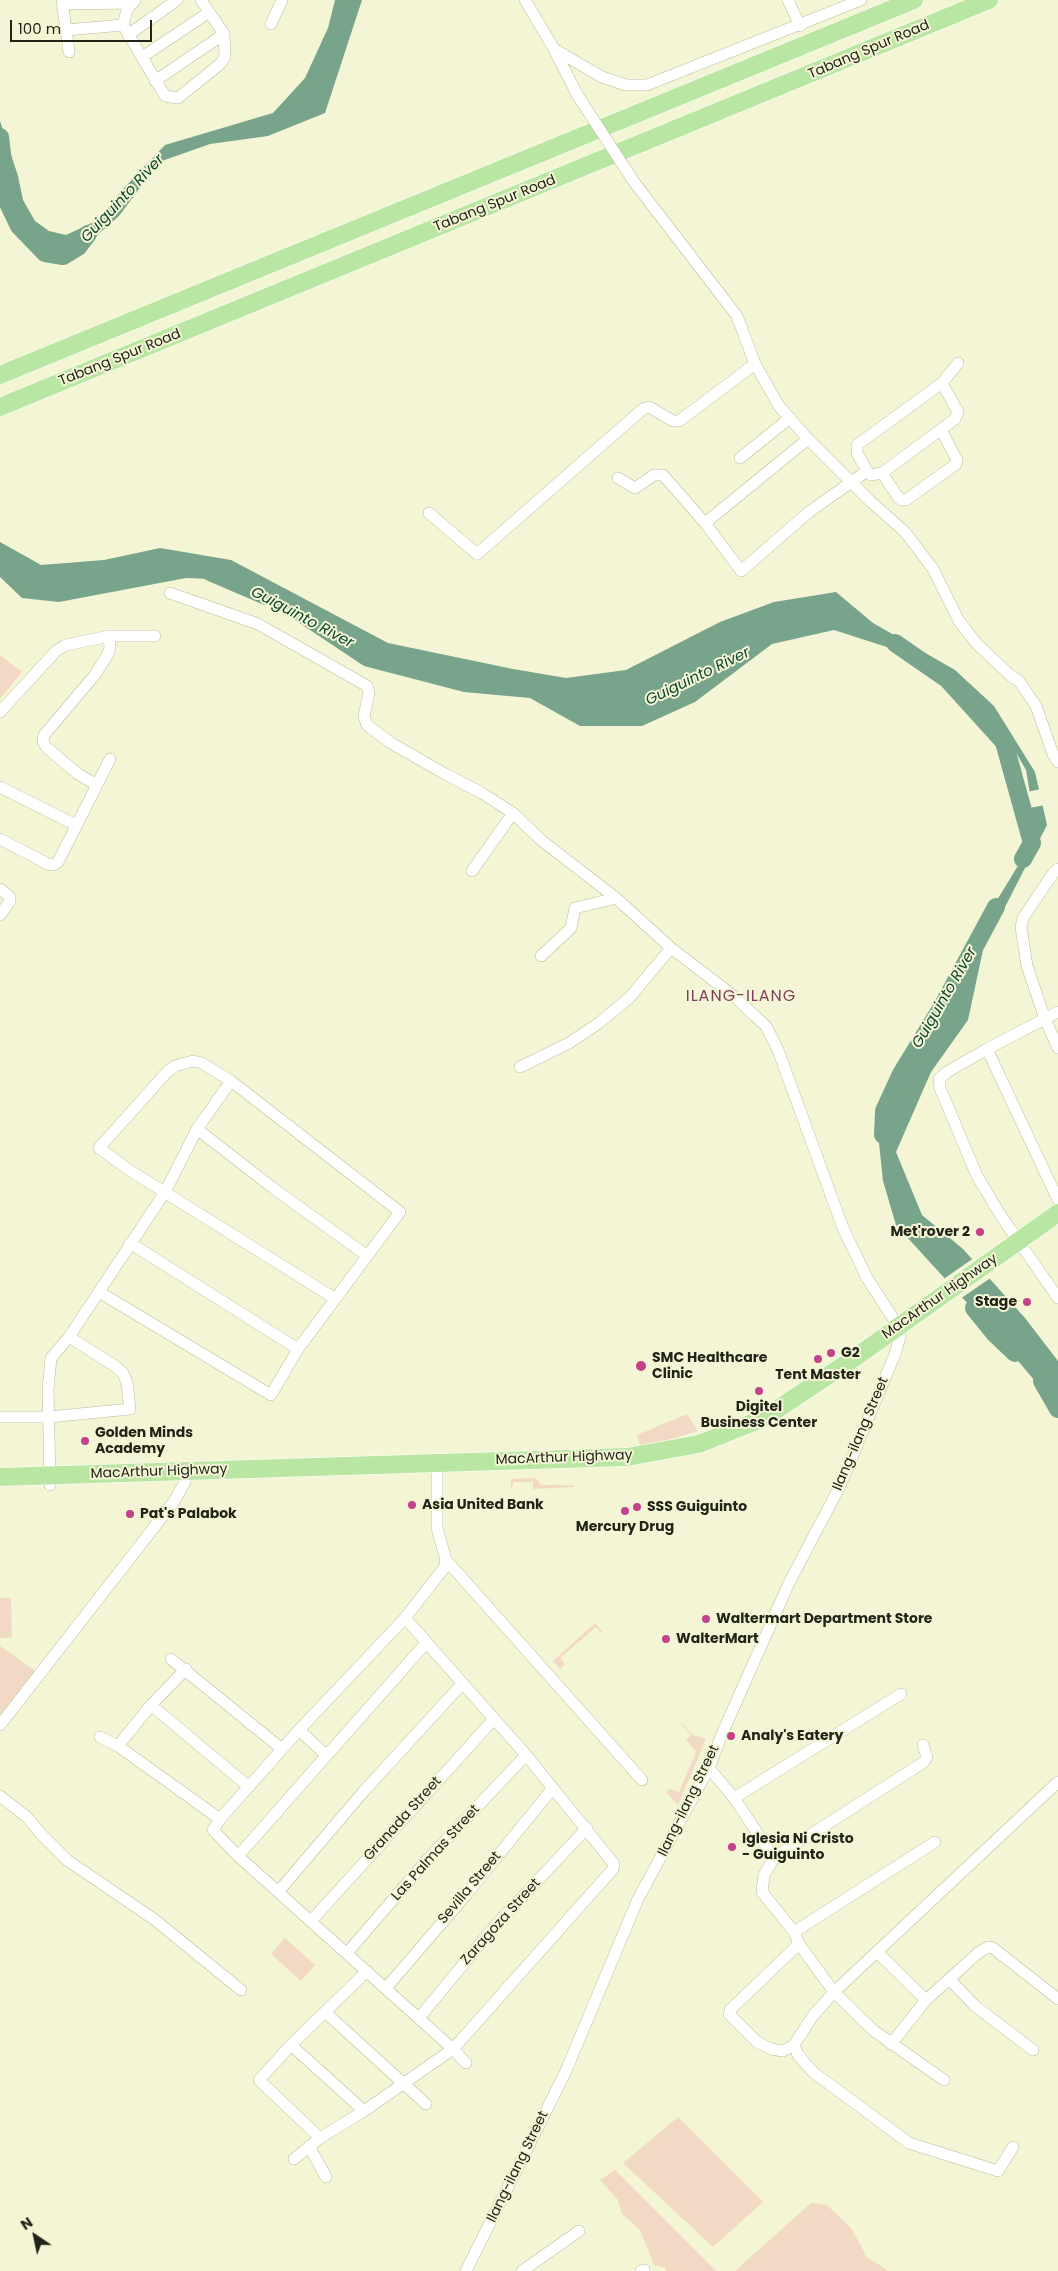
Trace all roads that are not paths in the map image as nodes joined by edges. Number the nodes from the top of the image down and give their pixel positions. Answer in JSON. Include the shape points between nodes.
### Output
{"nodes":[{"id":1,"x":177,"y":0,"type":"edge"},
{"id":2,"x":201,"y":0,"type":"edge"},
{"id":3,"x":282,"y":0,"type":"edge"},
{"id":4,"x":525,"y":0,"type":"edge"},
{"id":5,"x":788,"y":0,"type":"edge"},
{"id":6,"x":860,"y":0,"type":"edge"},
{"id":7,"x":914,"y":0,"type":"edge"},
{"id":8,"x":989,"y":0,"type":"edge"},
{"id":9,"x":63,"y":2,"type":"edge"},
{"id":10,"x":133,"y":2,"type":"edge"},
{"id":11,"x":208,"y":13,"type":"junction"},
{"id":12,"x":271,"y":24,"type":"dead end"},
{"id":13,"x":800,"y":26,"type":"junction"},
{"id":14,"x":66,"y":30,"type":"junction"},
{"id":15,"x":126,"y":30,"type":"junction"},
{"id":16,"x":224,"y":34,"type":"junction"},
{"id":17,"x":554,"y":49,"type":"junction"},
{"id":18,"x":69,"y":52,"type":"dead end"},
{"id":19,"x":142,"y":57,"type":"junction"},
{"id":20,"x":155,"y":81,"type":"junction"},
{"id":21,"x":958,"y":363,"type":"dead end"},
{"id":22,"x":755,"y":364,"type":"junction"},
{"id":23,"x":0,"y":375,"type":"edge"},
{"id":24,"x":942,"y":383,"type":"junction"},
{"id":25,"x":0,"y":407,"type":"edge"},
{"id":26,"x":790,"y":418,"type":"junction"},
{"id":27,"x":940,"y":430,"type":"junction"},
{"id":28,"x":808,"y":439,"type":"junction"},
{"id":29,"x":740,"y":458,"type":"dead end"},
{"id":30,"x":867,"y":471,"type":"junction"},
{"id":31,"x":882,"y":473,"type":"junction"},
{"id":32,"x":618,"y":478,"type":"dead end"},
{"id":33,"x":850,"y":482,"type":"junction"},
{"id":34,"x":429,"y":513,"type":"dead end"},
{"id":35,"x":705,"y":523,"type":"junction"},
{"id":36,"x":170,"y":593,"type":"dead end"},
{"id":37,"x":109,"y":636,"type":"junction"},
{"id":38,"x":155,"y":636,"type":"dead end"},
{"id":39,"x":0,"y":712,"type":"edge"},
{"id":40,"x":110,"y":759,"type":"dead end"},
{"id":41,"x":1058,"y":762,"type":"edge"},
{"id":42,"x":97,"y":785,"type":"junction"},
{"id":43,"x":0,"y":786,"type":"edge"},
{"id":44,"x":513,"y":814,"type":"junction"},
{"id":45,"x":76,"y":825,"type":"junction"},
{"id":46,"x":0,"y":838,"type":"edge"},
{"id":47,"x":1056,"y":870,"type":"edge"},
{"id":48,"x":472,"y":871,"type":"dead end"},
{"id":49,"x":1058,"y":883,"type":"edge"},
{"id":50,"x":0,"y":889,"type":"edge"},
{"id":51,"x":616,"y":898,"type":"junction"},
{"id":52,"x":0,"y":915,"type":"edge"},
{"id":53,"x":671,"y":948,"type":"junction"},
{"id":54,"x":541,"y":956,"type":"dead end"},
{"id":55,"x":1058,"y":1012,"type":"edge"},
{"id":56,"x":1045,"y":1019,"type":"junction"},
{"id":57,"x":1058,"y":1048,"type":"edge"},
{"id":58,"x":987,"y":1049,"type":"junction"},
{"id":59,"x":520,"y":1067,"type":"dead end"},
{"id":60,"x":231,"y":1081,"type":"junction"},
{"id":61,"x":197,"y":1129,"type":"junction"},
{"id":62,"x":165,"y":1192,"type":"junction"},
{"id":63,"x":1058,"y":1200,"type":"edge"},
{"id":64,"x":1058,"y":1213,"type":"edge"},
{"id":65,"x":1058,"y":1224,"type":"edge"},
{"id":66,"x":130,"y":1243,"type":"junction"},
{"id":67,"x":1016,"y":1250,"type":"junction"},
{"id":68,"x":366,"y":1255,"type":"junction"},
{"id":69,"x":99,"y":1292,"type":"junction"},
{"id":70,"x":334,"y":1298,"type":"junction"},
{"id":71,"x":1058,"y":1298,"type":"edge"},
{"id":72,"x":899,"y":1331,"type":"junction"},
{"id":73,"x":69,"y":1337,"type":"junction"},
{"id":74,"x":298,"y":1349,"type":"junction"},
{"id":75,"x":0,"y":1417,"type":"edge"},
{"id":76,"x":49,"y":1417,"type":"junction"},
{"id":77,"x":437,"y":1468,"type":"junction"},
{"id":78,"x":184,"y":1476,"type":"junction"},
{"id":79,"x":0,"y":1477,"type":"edge"},
{"id":80,"x":50,"y":1480,"type":"junction"},
{"id":81,"x":0,"y":1486,"type":"edge"},
{"id":82,"x":446,"y":1560,"type":"junction"},
{"id":83,"x":405,"y":1618,"type":"junction"},
{"id":84,"x":426,"y":1643,"type":"junction"},
{"id":85,"x":171,"y":1659,"type":"dead end"},
{"id":86,"x":186,"y":1669,"type":"junction"},
{"id":87,"x":462,"y":1684,"type":"junction"},
{"id":88,"x":901,"y":1694,"type":"dead end"},
{"id":89,"x":151,"y":1706,"type":"junction"},
{"id":90,"x":494,"y":1719,"type":"junction"},
{"id":91,"x":0,"y":1726,"type":"edge"},
{"id":92,"x":299,"y":1730,"type":"junction"},
{"id":93,"x":100,"y":1737,"type":"dead end"},
{"id":94,"x":118,"y":1746,"type":"junction"},
{"id":95,"x":922,"y":1746,"type":"dead end"},
{"id":96,"x":282,"y":1750,"type":"junction"},
{"id":97,"x":326,"y":1755,"type":"junction"},
{"id":98,"x":526,"y":1756,"type":"junction"},
{"id":99,"x":709,"y":1768,"type":"junction"},
{"id":100,"x":642,"y":1780,"type":"dead end"},
{"id":101,"x":1058,"y":1782,"type":"edge"},
{"id":102,"x":249,"y":1787,"type":"junction"},
{"id":103,"x":553,"y":1788,"type":"junction"},
{"id":104,"x":0,"y":1796,"type":"edge"},
{"id":105,"x":734,"y":1798,"type":"junction"},
{"id":106,"x":220,"y":1819,"type":"junction"},
{"id":107,"x":587,"y":1828,"type":"junction"},
{"id":108,"x":935,"y":1842,"type":"dead end"},
{"id":109,"x":238,"y":1856,"type":"junction"},
{"id":110,"x":774,"y":1858,"type":"junction"},
{"id":111,"x":279,"y":1891,"type":"junction"},
{"id":112,"x":312,"y":1920,"type":"junction"},
{"id":113,"x":794,"y":1932,"type":"junction"},
{"id":114,"x":799,"y":1944,"type":"junction"},
{"id":115,"x":877,"y":1952,"type":"junction"},
{"id":116,"x":347,"y":1953,"type":"junction"},
{"id":117,"x":367,"y":1971,"type":"junction"},
{"id":118,"x":950,"y":1980,"type":"junction"},
{"id":119,"x":386,"y":1988,"type":"junction"},
{"id":120,"x":241,"y":1990,"type":"dead end"},
{"id":121,"x":834,"y":1992,"type":"junction"},
{"id":122,"x":1058,"y":1999,"type":"edge"},
{"id":123,"x":926,"y":2000,"type":"junction"},
{"id":124,"x":325,"y":2012,"type":"junction"},
{"id":125,"x":419,"y":2018,"type":"junction"},
{"id":126,"x":891,"y":2044,"type":"junction"},
{"id":127,"x":290,"y":2045,"type":"junction"},
{"id":128,"x":794,"y":2045,"type":"junction"},
{"id":129,"x":453,"y":2049,"type":"junction"},
{"id":130,"x":1033,"y":2050,"type":"dead end"},
{"id":131,"x":466,"y":2063,"type":"dead end"},
{"id":132,"x":944,"y":2080,"type":"dead end"},
{"id":133,"x":404,"y":2083,"type":"junction"},
{"id":134,"x":426,"y":2104,"type":"dead end"},
{"id":135,"x":364,"y":2111,"type":"junction"},
{"id":136,"x":320,"y":2138,"type":"junction"},
{"id":137,"x":308,"y":2146,"type":"junction"},
{"id":138,"x":1013,"y":2147,"type":"dead end"},
{"id":139,"x":294,"y":2160,"type":"dead end"},
{"id":140,"x":326,"y":2177,"type":"dead end"},
{"id":141,"x":579,"y":2231,"type":"dead end"},
{"id":142,"x":466,"y":2271,"type":"edge"},
{"id":143,"x":522,"y":2271,"type":"edge"}],
"edges":[{"from":1,"to":15,"type":"street"},
{"from":2,"to":11,"type":"street"},
{"from":3,"to":12,"type":"street"},
{"from":4,"to":17,"type":"street"},
{"from":5,"to":13,"type":"street"},
{"from":6,"to":13,"type":"street"},
{"from":7,"to":23,"type":"highway","name":"Tabang Spur Road"},
{"from":8,"to":25,"type":"highway","name":"Tabang Spur Road"},
{"from":9,"to":10,"type":"street"},
{"from":9,"to":14,"type":"street"},
{"from":10,"to":15,"type":"street","via":[[124,17]]},
{"from":11,"to":16,"type":"street"},
{"from":11,"to":19,"type":"street"},
{"from":13,"to":17,"type":"street","via":[[647,85],[626,85],[602,77]]},
{"from":14,"to":15,"type":"street"},
{"from":14,"to":18,"type":"street"},
{"from":15,"to":19,"type":"street"},
{"from":16,"to":20,"type":"street"},
{"from":16,"to":20,"type":"street","via":[[225,57],[220,64],[178,98],[165,96]]},
{"from":17,"to":22,"type":"street","bridge":true,"via":[[578,96],[634,182],[737,316]]},
{"from":19,"to":20,"type":"street"},
{"from":21,"to":24,"type":"street"},
{"from":22,"to":26,"type":"street","via":[[775,400]]},
{"from":22,"to":34,"type":"street","via":[[679,421],[649,407],[643,408],[477,554]]},
{"from":24,"to":27,"type":"street","via":[[958,412],[955,419]]},
{"from":24,"to":30,"type":"street","via":[[857,445],[857,453]]},
{"from":26,"to":28,"type":"street"},
{"from":26,"to":29,"type":"street"},
{"from":27,"to":31,"type":"street"},
{"from":27,"to":31,"type":"street","via":[[957,460],[956,464],[906,500],[898,497]]},
{"from":28,"to":33,"type":"street"},
{"from":28,"to":35,"type":"street"},
{"from":30,"to":31,"type":"street","via":[[872,475]]},
{"from":30,"to":33,"type":"street"},
{"from":32,"to":35,"type":"street","via":[[635,488],[654,475],[663,475]]},
{"from":33,"to":35,"type":"street","via":[[741,570]]},
{"from":33,"to":41,"type":"street","via":[[905,532],[932,569],[959,621],[977,644],[1019,681],[1039,711]]},
{"from":36,"to":44,"type":"street","via":[[258,624],[366,686],[370,693],[364,716],[367,725],[391,743],[482,793]]},
{"from":37,"to":38,"type":"street"},
{"from":37,"to":39,"type":"street","via":[[56,651]]},
{"from":37,"to":42,"type":"street","via":[[107,656],[44,735],[43,741],[71,769]]},
{"from":40,"to":42,"type":"street"},
{"from":42,"to":45,"type":"street"},
{"from":43,"to":45,"type":"street"},
{"from":44,"to":48,"type":"street"},
{"from":44,"to":51,"type":"street"},
{"from":45,"to":46,"type":"street","via":[[58,862],[53,865]]},
{"from":47,"to":49,"type":"street"},
{"from":47,"to":56,"type":"street","via":[[1020,927],[1027,966]]},
{"from":50,"to":52,"type":"street","via":[[10,897]]},
{"from":51,"to":53,"type":"street"},
{"from":51,"to":54,"type":"street","via":[[575,908],[571,928]]},
{"from":53,"to":59,"type":"street","via":[[630,996],[600,1023],[569,1043]]},
{"from":53,"to":72,"type":"street","via":[[735,997],[770,1033],[842,1228]]},
{"from":55,"to":56,"type":"street"},
{"from":56,"to":57,"type":"street"},
{"from":56,"to":58,"type":"street"},
{"from":58,"to":63,"type":"street"},
{"from":58,"to":67,"type":"street","via":[[947,1072],[939,1079],[940,1088],[977,1176]]},
{"from":60,"to":61,"type":"street"},
{"from":60,"to":62,"type":"street","via":[[193,1061],[175,1066],[99,1148]]},
{"from":60,"to":68,"type":"street","via":[[400,1212]]},
{"from":61,"to":62,"type":"street"},
{"from":61,"to":68,"type":"street"},
{"from":62,"to":66,"type":"street"},
{"from":62,"to":70,"type":"street"},
{"from":64,"to":67,"type":"highway","name":"MacArthur Highway"},
{"from":65,"to":67,"type":"highway","name":"MacArthur Highway"},
{"from":66,"to":69,"type":"street"},
{"from":66,"to":74,"type":"street"},
{"from":67,"to":71,"type":"street"},
{"from":67,"to":72,"type":"highway","name":"MacArthur Highway"},
{"from":68,"to":70,"type":"street"},
{"from":69,"to":73,"type":"street"},
{"from":69,"to":74,"type":"street","via":[[270,1395]]},
{"from":70,"to":74,"type":"street"},
{"from":72,"to":77,"type":"highway","name":"MacArthur Highway","via":[[764,1418],[699,1444],[627,1456]]},
{"from":72,"to":99,"type":"street","name":"Ilang-ilang Street","via":[[891,1365],[840,1486],[789,1582]]},
{"from":73,"to":76,"type":"street","via":[[51,1358]]},
{"from":73,"to":76,"type":"street","via":[[123,1373],[130,1410]]},
{"from":75,"to":76,"type":"street"},
{"from":76,"to":80,"type":"street"},
{"from":77,"to":78,"type":"highway","name":"MacArthur Highway"},
{"from":77,"to":82,"type":"street","via":[[437,1528]]},
{"from":78,"to":80,"type":"highway","name":"MacArthur Highway"},
{"from":78,"to":91,"type":"street","via":[[173,1503]]},
{"from":79,"to":80,"type":"highway","name":"MacArthur Highway"},
{"from":80,"to":81,"type":"highway","name":"MacArthur Highway"},
{"from":82,"to":83,"type":"street","via":[[444,1568]]},
{"from":82,"to":100,"type":"street"},
{"from":83,"to":84,"type":"street"},
{"from":83,"to":92,"type":"street"},
{"from":84,"to":87,"type":"street"},
{"from":84,"to":97,"type":"street"},
{"from":85,"to":86,"type":"street"},
{"from":86,"to":89,"type":"street"},
{"from":86,"to":96,"type":"street"},
{"from":87,"to":90,"type":"street"},
{"from":87,"to":111,"type":"street"},
{"from":88,"to":105,"type":"street"},
{"from":89,"to":94,"type":"street"},
{"from":89,"to":102,"type":"street"},
{"from":90,"to":98,"type":"street"},
{"from":90,"to":112,"type":"street","name":"Granada Street"},
{"from":92,"to":96,"type":"street"},
{"from":92,"to":97,"type":"street"},
{"from":93,"to":94,"type":"street"},
{"from":94,"to":106,"type":"street"},
{"from":95,"to":110,"type":"street","via":[[927,1757],[924,1762]]},
{"from":96,"to":102,"type":"street"},
{"from":97,"to":109,"type":"street"},
{"from":98,"to":103,"type":"street"},
{"from":98,"to":116,"type":"street","name":"Las Palmas Street","via":[[428,1859]]},
{"from":99,"to":105,"type":"street"},
{"from":99,"to":142,"type":"street","name":"Ilang-ilang Street","via":[[638,1899],[565,2073]]},
{"from":101,"to":115,"type":"street"},
{"from":102,"to":106,"type":"street"},
{"from":103,"to":107,"type":"street"},
{"from":103,"to":119,"type":"street","name":"Sevilla Street"},
{"from":104,"to":120,"type":"street","via":[[27,1817],[67,1860],[155,1920]]},
{"from":105,"to":110,"type":"street"},
{"from":106,"to":109,"type":"street","via":[[213,1830]]},
{"from":107,"to":125,"type":"street","name":"Zaragoza Street","via":[[494,1927]]},
{"from":107,"to":129,"type":"street","via":[[612,1860],[613,1869]]},
{"from":108,"to":113,"type":"street"},
{"from":109,"to":111,"type":"street"},
{"from":110,"to":113,"type":"street","via":[[764,1874],[762,1892]]},
{"from":111,"to":112,"type":"street"},
{"from":112,"to":116,"type":"street"},
{"from":113,"to":114,"type":"street"},
{"from":114,"to":121,"type":"street"},
{"from":114,"to":128,"type":"street","via":[[729,2014],[756,2042],[782,2051]]},
{"from":115,"to":121,"type":"street"},
{"from":115,"to":123,"type":"street"},
{"from":116,"to":117,"type":"street"},
{"from":117,"to":119,"type":"street"},
{"from":117,"to":124,"type":"street"},
{"from":118,"to":122,"type":"street","via":[[978,1953],[991,1947]]},
{"from":118,"to":123,"type":"street"},
{"from":118,"to":130,"type":"street","via":[[975,2006]]},
{"from":119,"to":125,"type":"street"},
{"from":121,"to":126,"type":"street"},
{"from":121,"to":128,"type":"street"},
{"from":123,"to":126,"type":"street"},
{"from":124,"to":127,"type":"street"},
{"from":124,"to":133,"type":"street"},
{"from":125,"to":129,"type":"street"},
{"from":126,"to":132,"type":"street"},
{"from":127,"to":135,"type":"street"},
{"from":127,"to":136,"type":"street","via":[[259,2080]]},
{"from":128,"to":138,"type":"street","via":[[813,2072],[909,2143],[998,2171]]},
{"from":129,"to":131,"type":"street"},
{"from":129,"to":133,"type":"street"},
{"from":133,"to":134,"type":"street"},
{"from":133,"to":135,"type":"street"},
{"from":135,"to":136,"type":"street"},
{"from":136,"to":137,"type":"street"},
{"from":137,"to":139,"type":"street"},
{"from":137,"to":140,"type":"street"},
{"from":141,"to":143,"type":"street"}]}
